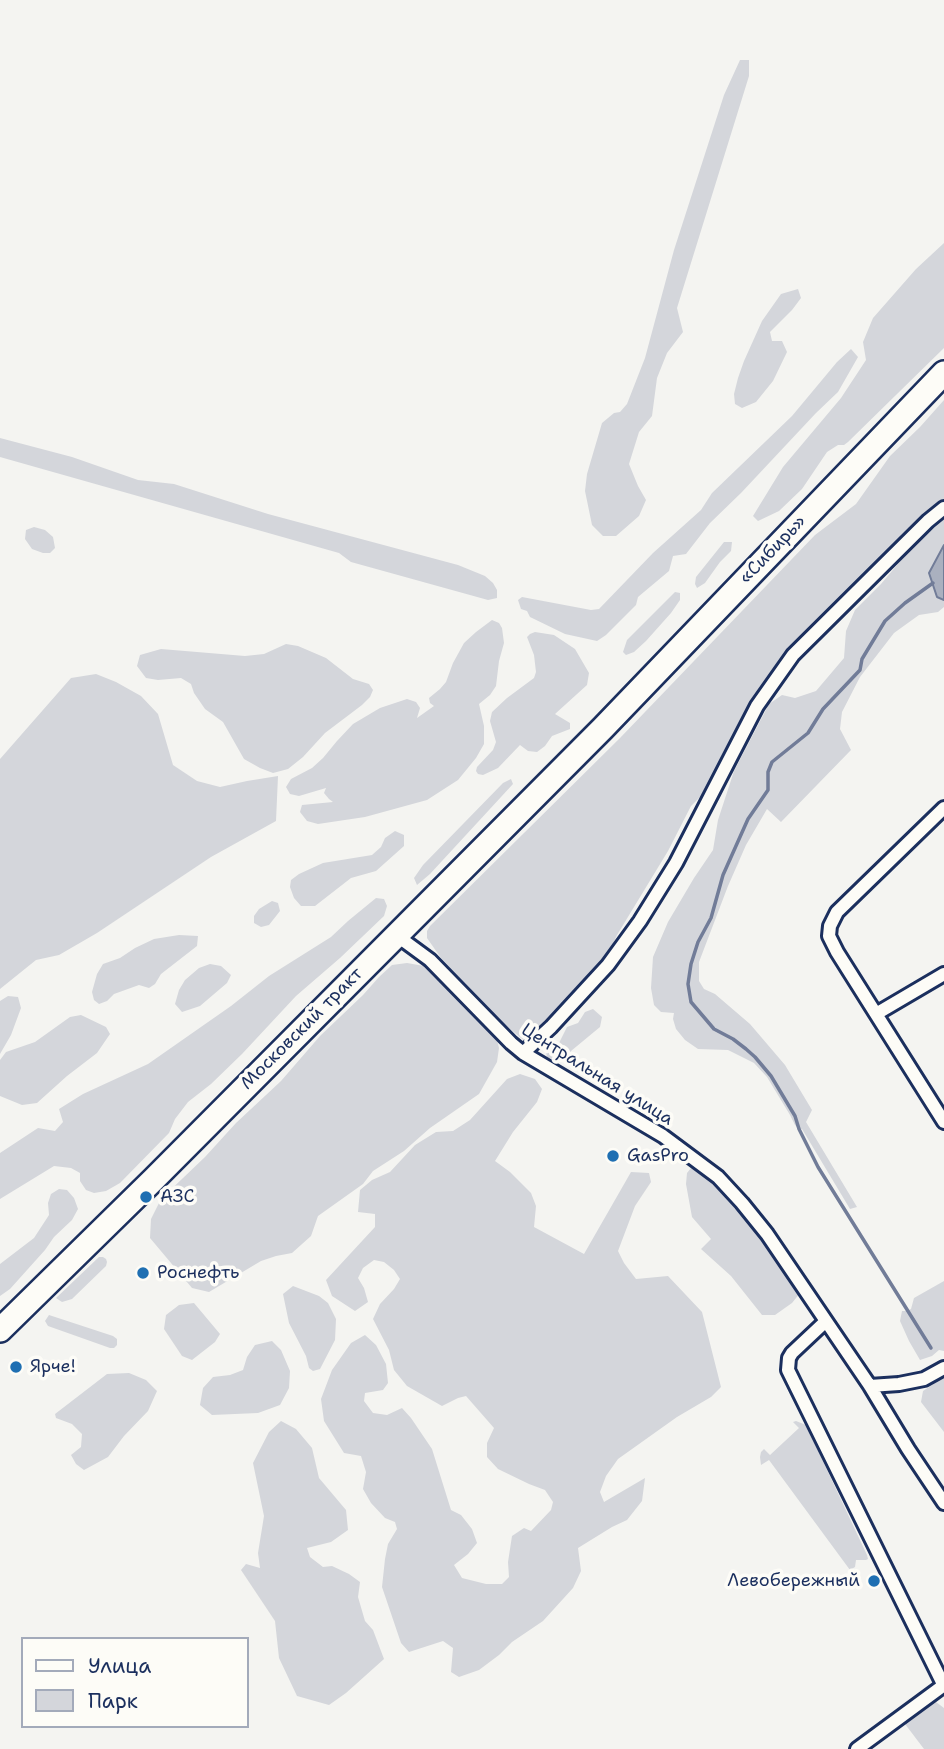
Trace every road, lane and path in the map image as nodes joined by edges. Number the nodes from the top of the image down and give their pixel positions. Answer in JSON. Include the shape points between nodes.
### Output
{"nodes":[{"id":1,"x":944,"y":373,"type":"edge"},
{"id":2,"x":944,"y":508,"type":"edge"},
{"id":3,"x":603,"y":728,"type":"joint"},
{"id":4,"x":944,"y":808,"type":"edge"},
{"id":5,"x":396,"y":935,"type":"junction"},
{"id":6,"x":944,"y":974,"type":"edge"},
{"id":7,"x":876,"y":1014,"type":"junction"},
{"id":8,"x":523,"y":1053,"type":"junction"},
{"id":9,"x":944,"y":1122,"type":"edge"},
{"id":10,"x":826,"y":1321,"type":"junction"},
{"id":11,"x":0,"y":1330,"type":"edge"},
{"id":12,"x":944,"y":1368,"type":"edge"},
{"id":13,"x":870,"y":1386,"type":"junction"},
{"id":14,"x":944,"y":1503,"type":"edge"},
{"id":15,"x":944,"y":1686,"type":"edge"},
{"id":16,"x":857,"y":1749,"type":"edge"}],
"edges":[{"from":1,"to":3,"type":"highway","name":"«Сибирь»"},
{"from":2,"to":8,"type":"street","via":[[793,655],[757,706],[676,863],[640,921],[608,965]]},
{"from":3,"to":5,"type":"highway","name":"Московский тракт"},
{"from":4,"to":7,"type":"street","via":[[837,912],[830,926],[829,936],[837,952]]},
{"from":5,"to":8,"type":"street","name":"Центральная улица","via":[[430,960]]},
{"from":5,"to":11,"type":"highway","name":"Московский тракт"},
{"from":6,"to":7,"type":"street"},
{"from":7,"to":9,"type":"street"},
{"from":8,"to":10,"type":"street","name":"Центральная улица","via":[[663,1136],[718,1177],[766,1234]]},
{"from":10,"to":13,"type":"street","name":"Центральная улица"},
{"from":10,"to":15,"type":"street","via":[[792,1353],[787,1364]]},
{"from":12,"to":13,"type":"street","via":[[924,1379]]},
{"from":13,"to":14,"type":"street","name":"Центральная улица"},
{"from":15,"to":16,"type":"street"}]}
